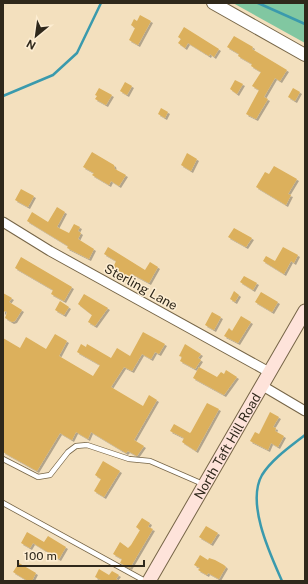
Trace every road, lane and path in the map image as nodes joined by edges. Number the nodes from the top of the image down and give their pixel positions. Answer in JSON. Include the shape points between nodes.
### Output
{"nodes":[{"id":1,"x":213,"y":3,"type":"edge"},
{"id":2,"x":305,"y":55,"type":"edge"},
{"id":3,"x":3,"y":222,"type":"edge"},
{"id":4,"x":305,"y":311,"type":"edge"},
{"id":5,"x":269,"y":372,"type":"junction"},
{"id":6,"x":261,"y":385,"type":"junction"},
{"id":7,"x":305,"y":410,"type":"edge"},
{"id":8,"x":3,"y":459,"type":"edge"},
{"id":9,"x":204,"y":485,"type":"junction"},
{"id":10,"x":3,"y":503,"type":"edge"},
{"id":11,"x":145,"y":581,"type":"edge"},
{"id":12,"x":149,"y":581,"type":"edge"}],
"edges":[{"from":1,"to":2,"type":"street"},
{"from":3,"to":5,"type":"street","name":"Sterling Lane","via":[[50,251]]},
{"from":4,"to":5,"type":"main road","name":"North Taft Hill Road"},
{"from":5,"to":6,"type":"main road","name":"North Taft Hill Road"},
{"from":6,"to":7,"type":"street"},
{"from":6,"to":9,"type":"main road","name":"North Taft Hill Road"},
{"from":8,"to":9,"type":"lane","via":[[38,476],[50,475],[68,452],[76,446],[87,445],[129,459],[150,461]]},
{"from":9,"to":12,"type":"main road","name":"North Taft Hill Road"},
{"from":10,"to":11,"type":"lane"}]}
